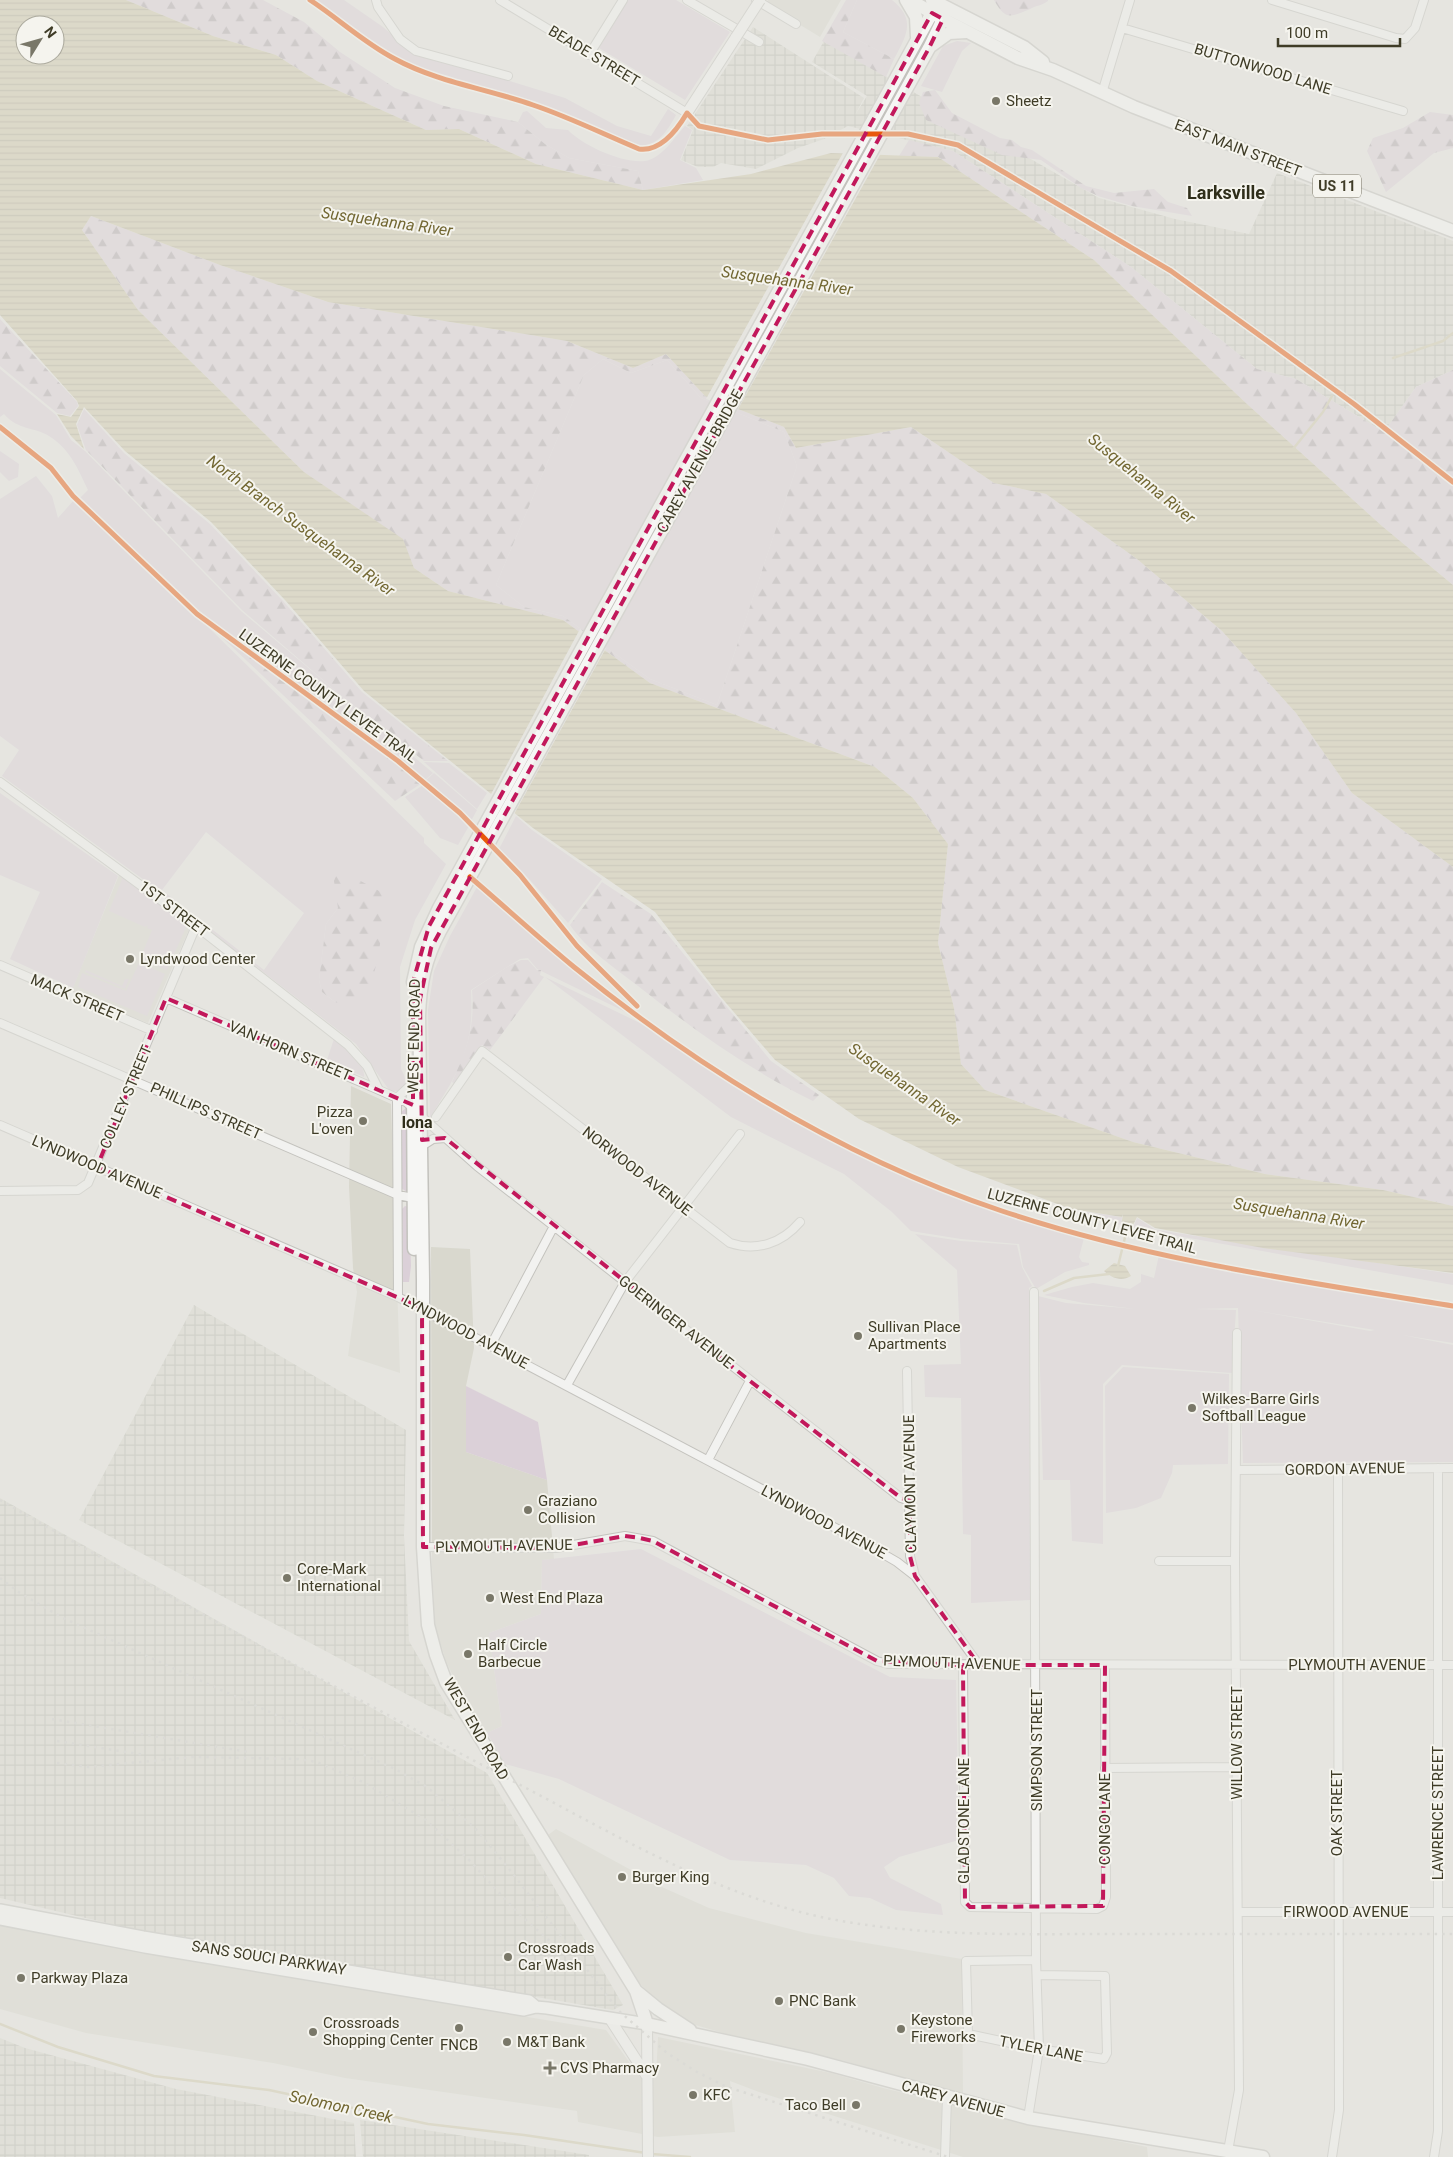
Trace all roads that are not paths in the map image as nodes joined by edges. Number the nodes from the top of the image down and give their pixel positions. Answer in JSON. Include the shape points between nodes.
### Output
{"nodes":[{"id":1,"x":376,"y":0,"type":"edge"},
{"id":2,"x":500,"y":0,"type":"edge"},
{"id":3,"x":622,"y":0,"type":"edge"},
{"id":4,"x":687,"y":0,"type":"edge"},
{"id":5,"x":758,"y":0,"type":"edge"},
{"id":6,"x":906,"y":0,"type":"edge"},
{"id":7,"x":910,"y":0,"type":"edge"},
{"id":8,"x":1130,"y":0,"type":"edge"},
{"id":9,"x":1272,"y":0,"type":"edge"},
{"id":10,"x":1424,"y":0,"type":"edge"},
{"id":11,"x":937,"y":3,"type":"edge"},
{"id":12,"x":937,"y":16,"type":"junction"},
{"id":13,"x":796,"y":24,"type":"dead end"},
{"id":14,"x":1122,"y":28,"type":"junction"},
{"id":15,"x":968,"y":32,"type":"junction"},
{"id":16,"x":916,"y":41,"type":"junction"},
{"id":17,"x":759,"y":42,"type":"dead end"},
{"id":18,"x":928,"y":49,"type":"junction"},
{"id":19,"x":589,"y":55,"type":"junction"},
{"id":20,"x":1053,"y":70,"type":"junction"},
{"id":21,"x":508,"y":76,"type":"dead end"},
{"id":22,"x":1102,"y":93,"type":"junction"},
{"id":23,"x":1403,"y":111,"type":"dead end"},
{"id":24,"x":687,"y":113,"type":"joint"},
{"id":25,"x":1453,"y":231,"type":"edge"},
{"id":26,"x":0,"y":782,"type":"edge"},
{"id":27,"x":463,"y":863,"type":"joint"},
{"id":28,"x":473,"y":872,"type":"joint"},
{"id":29,"x":196,"y":926,"type":"junction"},
{"id":30,"x":0,"y":965,"type":"edge"},
{"id":31,"x":166,"y":998,"type":"junction"},
{"id":32,"x":0,"y":1023,"type":"edge"},
{"id":33,"x":153,"y":1031,"type":"junction"},
{"id":34,"x":133,"y":1079,"type":"junction"},
{"id":35,"x":413,"y":1083,"type":"junction"},
{"id":36,"x":379,"y":1090,"type":"junction"},
{"id":37,"x":397,"y":1098,"type":"junction"},
{"id":38,"x":417,"y":1113,"type":"junction"},
{"id":39,"x":436,"y":1117,"type":"dead end"},
{"id":40,"x":0,"y":1125,"type":"edge"},
{"id":41,"x":740,"y":1134,"type":"dead end"},
{"id":42,"x":445,"y":1138,"type":"junction"},
{"id":43,"x":422,"y":1146,"type":"junction"},
{"id":44,"x":97,"y":1167,"type":"junction"},
{"id":45,"x":0,"y":1191,"type":"edge"},
{"id":46,"x":398,"y":1195,"type":"junction"},
{"id":47,"x":413,"y":1198,"type":"junction"},
{"id":48,"x":684,"y":1207,"type":"junction"},
{"id":49,"x":800,"y":1222,"type":"dead end"},
{"id":50,"x":554,"y":1226,"type":"junction"},
{"id":51,"x":625,"y":1282,"type":"junction"},
{"id":52,"x":1034,"y":1292,"type":"dead end"},
{"id":53,"x":398,"y":1297,"type":"junction"},
{"id":54,"x":422,"y":1308,"type":"junction"},
{"id":55,"x":1237,"y":1333,"type":"dead end"},
{"id":56,"x":491,"y":1345,"type":"junction"},
{"id":57,"x":907,"y":1371,"type":"dead end"},
{"id":58,"x":750,"y":1381,"type":"junction"},
{"id":59,"x":567,"y":1385,"type":"junction"},
{"id":60,"x":708,"y":1460,"type":"junction"},
{"id":61,"x":1438,"y":1468,"type":"junction"},
{"id":62,"x":1453,"y":1468,"type":"edge"},
{"id":63,"x":1338,"y":1469,"type":"junction"},
{"id":64,"x":1236,"y":1470,"type":"junction"},
{"id":65,"x":910,"y":1501,"type":"junction"},
{"id":66,"x":423,"y":1547,"type":"junction"},
{"id":67,"x":1159,"y":1561,"type":"dead end"},
{"id":68,"x":1236,"y":1561,"type":"junction"},
{"id":69,"x":915,"y":1576,"type":"junction"},
{"id":70,"x":1236,"y":1664,"type":"junction"},
{"id":71,"x":963,"y":1665,"type":"junction"},
{"id":72,"x":979,"y":1665,"type":"junction"},
{"id":73,"x":1036,"y":1665,"type":"junction"},
{"id":74,"x":1453,"y":1665,"type":"edge"},
{"id":75,"x":1105,"y":1666,"type":"junction"},
{"id":76,"x":1337,"y":1666,"type":"junction"},
{"id":77,"x":1438,"y":1666,"type":"junction"},
{"id":78,"x":1237,"y":1767,"type":"junction"},
{"id":79,"x":1105,"y":1768,"type":"junction"},
{"id":80,"x":1037,"y":1909,"type":"junction"},
{"id":81,"x":0,"y":1910,"type":"edge"},
{"id":82,"x":1238,"y":1912,"type":"junction"},
{"id":83,"x":1438,"y":1912,"type":"junction"},
{"id":84,"x":1453,"y":1912,"type":"edge"},
{"id":85,"x":1337,"y":1913,"type":"junction"},
{"id":86,"x":0,"y":1920,"type":"edge"},
{"id":87,"x":1036,"y":1960,"type":"junction"},
{"id":88,"x":1037,"y":1975,"type":"junction"},
{"id":89,"x":636,"y":1991,"type":"junction"},
{"id":90,"x":536,"y":2007,"type":"junction"},
{"id":91,"x":610,"y":2019,"type":"junction"},
{"id":92,"x":647,"y":2024,"type":"junction"},
{"id":93,"x":711,"y":2040,"type":"junction"},
{"id":94,"x":1039,"y":2049,"type":"junction"},
{"id":95,"x":646,"y":2075,"type":"junction"},
{"id":96,"x":947,"y":2098,"type":"junction"},
{"id":97,"x":1028,"y":2118,"type":"junction"},
{"id":98,"x":1220,"y":2152,"type":"edge"},
{"id":99,"x":648,"y":2157,"type":"edge"},
{"id":100,"x":945,"y":2157,"type":"edge"},
{"id":101,"x":1263,"y":2157,"type":"edge"},
{"id":102,"x":1332,"y":2157,"type":"edge"},
{"id":103,"x":1434,"y":2157,"type":"edge"}],
"edges":[{"from":1,"to":21,"type":"street","via":[[400,39],[416,51]]},
{"from":2,"to":19,"type":"street","name":"BEADE STREET"},
{"from":3,"to":19,"type":"street"},
{"from":4,"to":17,"type":"street"},
{"from":5,"to":13,"type":"street"},
{"from":5,"to":24,"type":"street","bridge":true},
{"from":6,"to":16,"type":"main road","via":[[916,17]]},
{"from":7,"to":12,"type":"main road","name":"EAST MAIN STREET","number":"US 11"},
{"from":8,"to":14,"type":"street"},
{"from":9,"to":10,"type":"street","via":[[1396,38],[1408,36],[1416,28]]},
{"from":11,"to":12,"type":"main road"},
{"from":11,"to":20,"type":"main road","name":"EAST MAIN STREET","number":"US 11","via":[[1024,47]]},
{"from":12,"to":15,"type":"main road","name":"EAST MAIN STREET","number":"US 11"},
{"from":12,"to":16,"type":"main road"},
{"from":12,"to":18,"type":"main road"},
{"from":14,"to":22,"type":"street"},
{"from":14,"to":23,"type":"street","name":"BUTTONWOOD LANE"},
{"from":15,"to":18,"type":"main road","via":[[949,33]]},
{"from":15,"to":20,"type":"main road","name":"EAST MAIN STREET","number":"US 11","via":[[1018,58]]},
{"from":16,"to":27,"type":"main road","name":"CAREY AVENUE BRIDGE"},
{"from":18,"to":28,"type":"main road","name":"CAREY AVENUE BRIDGE"},
{"from":19,"to":24,"type":"street","name":"BEADE STREET"},
{"from":20,"to":22,"type":"main road","name":"EAST MAIN STREET","number":"US 11"},
{"from":22,"to":25,"type":"main road","name":"EAST MAIN STREET","number":"US 11"},
{"from":26,"to":29,"type":"street","name":"1ST STREET"},
{"from":27,"to":35,"type":"main road","name":"WEST END ROAD","via":[[429,926],[416,962],[412,1000]]},
{"from":28,"to":38,"type":"main road","name":"WEST END ROAD","via":[[425,965],[419,1016]]},
{"from":29,"to":31,"type":"street","name":"COLLEY STREET"},
{"from":29,"to":36,"type":"street","name":"1ST STREET","via":[[348,1045],[367,1066]]},
{"from":30,"to":33,"type":"street","name":"MACK STREET"},
{"from":31,"to":33,"type":"street","name":"COLLEY STREET"},
{"from":31,"to":36,"type":"street","name":"VAN HORN STREET"},
{"from":32,"to":34,"type":"street","name":"PHILLIPS STREET"},
{"from":33,"to":34,"type":"street","name":"COLLEY STREET"},
{"from":34,"to":44,"type":"street","name":"COLLEY STREET"},
{"from":34,"to":46,"type":"street","name":"PHILLIPS STREET"},
{"from":35,"to":37,"type":"street"},
{"from":35,"to":38,"type":"main road","name":"WEST END ROAD"},
{"from":36,"to":37,"type":"street","name":"VAN HORN STREET"},
{"from":37,"to":38,"type":"street","name":"VAN HORN STREET"},
{"from":37,"to":46,"type":"street","name":"WEST END ROAD"},
{"from":38,"to":42,"type":"street","name":"GOERINGER AVENUE"},
{"from":38,"to":43,"type":"main road","name":"WEST END ROAD"},
{"from":38,"to":47,"type":"main road","name":"WEST END ROAD"},
{"from":39,"to":48,"type":"street","name":"NORWOOD AVENUE","via":[[482,1051]]},
{"from":40,"to":44,"type":"street","name":"LYNDWOOD AVENUE"},
{"from":41,"to":48,"type":"street"},
{"from":42,"to":43,"type":"street","via":[[432,1139]]},
{"from":42,"to":50,"type":"street","name":"GOERINGER AVENUE"},
{"from":43,"to":54,"type":"main road","name":"WEST END ROAD"},
{"from":44,"to":45,"type":"street","name":"COLLEY STREET","via":[[88,1184],[78,1190]]},
{"from":44,"to":53,"type":"street","name":"LYNDWOOD AVENUE"},
{"from":46,"to":47,"type":"street","name":"PHILLIPS STREET"},
{"from":46,"to":53,"type":"street","name":"WEST END ROAD"},
{"from":47,"to":54,"type":"main road","name":"WEST END ROAD","via":[[415,1280]]},
{"from":48,"to":49,"type":"street","name":"NORWOOD AVENUE","via":[[737,1245],[756,1247],[783,1239]]},
{"from":48,"to":51,"type":"street"},
{"from":50,"to":51,"type":"street","name":"GOERINGER AVENUE"},
{"from":50,"to":56,"type":"street"},
{"from":51,"to":58,"type":"street","name":"GOERINGER AVENUE"},
{"from":51,"to":59,"type":"street"},
{"from":52,"to":73,"type":"street","name":"SIMPSON STREET"},
{"from":53,"to":54,"type":"street","name":"LYNDWOOD AVENUE"},
{"from":54,"to":56,"type":"street","name":"LYNDWOOD AVENUE"},
{"from":54,"to":66,"type":"main road","name":"WEST END ROAD"},
{"from":55,"to":64,"type":"street","name":"WILLOW STREET"},
{"from":56,"to":59,"type":"street","name":"LYNDWOOD AVENUE"},
{"from":57,"to":65,"type":"street","name":"CLAYMONT AVENUE"},
{"from":58,"to":60,"type":"street"},
{"from":58,"to":65,"type":"street","name":"GOERINGER AVENUE","via":[[901,1498]]},
{"from":59,"to":60,"type":"street","name":"LYNDWOOD AVENUE"},
{"from":60,"to":69,"type":"street","name":"LYNDWOOD AVENUE","via":[[874,1548]]},
{"from":61,"to":62,"type":"street","name":"GORDON AVENUE"},
{"from":61,"to":63,"type":"street","name":"GORDON AVENUE"},
{"from":61,"to":77,"type":"street","name":"LAWRENCE STREET"},
{"from":63,"to":64,"type":"street","name":"GORDON AVENUE"},
{"from":63,"to":76,"type":"street","name":"OAK STREET"},
{"from":64,"to":68,"type":"street","name":"WILLOW STREET"},
{"from":65,"to":69,"type":"street","name":"CLAYMONT AVENUE","via":[[910,1556]]},
{"from":66,"to":71,"type":"street","name":"PLYMOUTH AVENUE","via":[[556,1548],[625,1536],[653,1541],[877,1661]]},
{"from":66,"to":89,"type":"main road","name":"WEST END ROAD","via":[[428,1626],[446,1682]]},
{"from":67,"to":68,"type":"street"},
{"from":68,"to":70,"type":"street","name":"WILLOW STREET"},
{"from":69,"to":72,"type":"street","name":"CLAYMONT AVENUE"},
{"from":70,"to":75,"type":"street","name":"PLYMOUTH AVENUE"},
{"from":70,"to":76,"type":"street","name":"PLYMOUTH AVENUE"},
{"from":70,"to":78,"type":"street","name":"WILLOW STREET"},
{"from":71,"to":72,"type":"street","name":"PLYMOUTH AVENUE"},
{"from":71,"to":80,"type":"street","name":"GLADSTONE LANE","via":[[965,1902],[970,1907]]},
{"from":72,"to":73,"type":"street","name":"PLYMOUTH AVENUE"},
{"from":73,"to":75,"type":"street","name":"PLYMOUTH AVENUE"},
{"from":73,"to":80,"type":"street","name":"SIMPSON STREET"},
{"from":74,"to":77,"type":"street","name":"PLYMOUTH AVENUE"},
{"from":75,"to":79,"type":"street","name":"CONGO LANE"},
{"from":76,"to":77,"type":"street","name":"PLYMOUTH AVENUE"},
{"from":76,"to":85,"type":"street","name":"OAK STREET"},
{"from":77,"to":83,"type":"street","name":"LAWRENCE STREET"},
{"from":78,"to":79,"type":"street"},
{"from":78,"to":82,"type":"street","name":"WILLOW STREET"},
{"from":79,"to":80,"type":"street","name":"CONGO LANE","via":[[1106,1896],[1103,1906],[1097,1909]]},
{"from":80,"to":87,"type":"street","name":"SIMPSON STREET"},
{"from":81,"to":90,"type":"main road","name":"SANS SOUCI PARKWAY","via":[[152,1939],[529,2001]]},
{"from":82,"to":85,"type":"street","name":"FIRWOOD AVENUE"},
{"from":82,"to":98,"type":"street","name":"WILLOW STREET","via":[[1239,2090]]},
{"from":83,"to":84,"type":"street","name":"FIRWOOD AVENUE"},
{"from":83,"to":85,"type":"street","name":"FIRWOOD AVENUE"},
{"from":83,"to":103,"type":"street","name":"LAWRENCE STREET","via":[[1438,2131]]},
{"from":85,"to":102,"type":"street","name":"OAK STREET","via":[[1339,2110]]},
{"from":86,"to":90,"type":"main road","name":"SANS SOUCI PARKWAY","via":[[145,1948],[524,2010]]},
{"from":87,"to":88,"type":"street","name":"SIMPSON STREET"},
{"from":87,"to":94,"type":"street","name":"TYLER LANE","via":[[966,1961],[968,2034]]},
{"from":88,"to":94,"type":"street","name":"SIMPSON STREET"},
{"from":88,"to":94,"type":"street","name":"TYLER LANE","via":[[1104,1976],[1107,2053],[1104,2059]]},
{"from":89,"to":92,"type":"main road","name":"WEST END ROAD"},
{"from":89,"to":93,"type":"main road","via":[[679,2024]]},
{"from":90,"to":91,"type":"main road","name":"SANS SOUCI PARKWAY"},
{"from":91,"to":92,"type":"main road","name":"SANS SOUCI PARKWAY"},
{"from":91,"to":95,"type":"street"},
{"from":92,"to":93,"type":"main road","name":"CAREY AVENUE"},
{"from":92,"to":95,"type":"street"},
{"from":93,"to":96,"type":"main road","name":"CAREY AVENUE","via":[[808,2060]]},
{"from":94,"to":97,"type":"street","name":"SIMPSON STREET"},
{"from":95,"to":99,"type":"street"},
{"from":96,"to":97,"type":"main road","name":"CAREY AVENUE"},
{"from":96,"to":100,"type":"street"},
{"from":97,"to":98,"type":"main road","name":"CAREY AVENUE"},
{"from":98,"to":101,"type":"main road","name":"CAREY AVENUE"}]}
